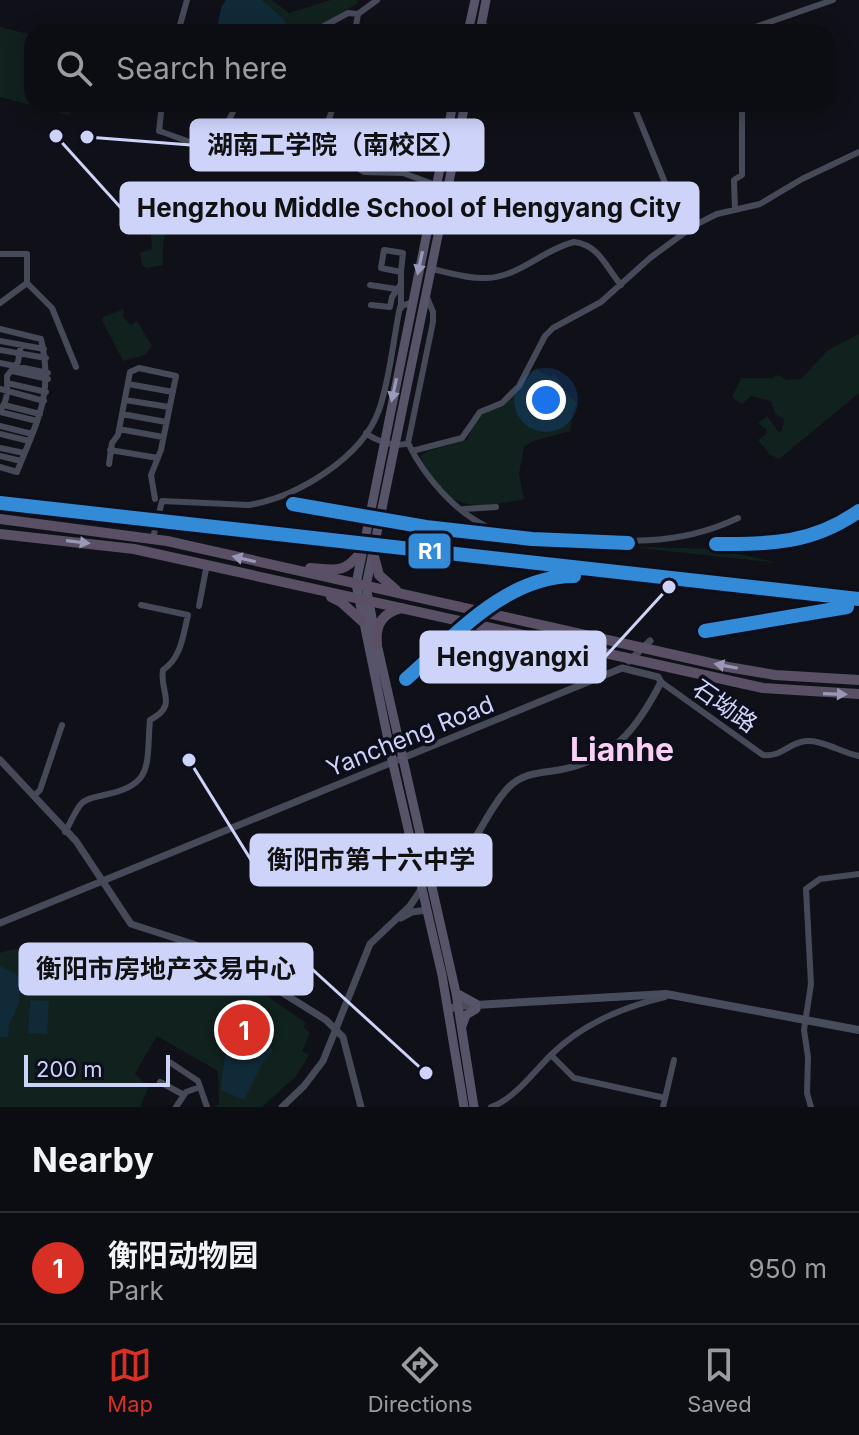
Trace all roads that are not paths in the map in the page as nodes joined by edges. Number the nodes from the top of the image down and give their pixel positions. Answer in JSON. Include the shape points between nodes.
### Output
{"nodes":[{"id":1,"x":187,"y":0,"type":"edge"},
{"id":2,"x":377,"y":0,"type":"edge"},
{"id":3,"x":486,"y":0,"type":"edge"},
{"id":4,"x":833,"y":0,"type":"edge"},
{"id":5,"x":471,"y":1,"type":"edge"},
{"id":6,"x":358,"y":14,"type":"junction"},
{"id":7,"x":180,"y":24,"type":"edge"},
{"id":8,"x":328,"y":24,"type":"edge"},
{"id":9,"x":356,"y":24,"type":"edge"},
{"id":10,"x":469,"y":24,"type":"edge"},
{"id":11,"x":481,"y":24,"type":"edge"},
{"id":12,"x":765,"y":24,"type":"edge"},
{"id":13,"x":161,"y":112,"type":"edge"},
{"id":14,"x":233,"y":112,"type":"edge"},
{"id":15,"x":331,"y":112,"type":"edge"},
{"id":16,"x":451,"y":112,"type":"edge"},
{"id":17,"x":463,"y":112,"type":"edge"},
{"id":18,"x":636,"y":112,"type":"edge"},
{"id":19,"x":742,"y":112,"type":"edge"},
{"id":20,"x":324,"y":135,"type":"junction"},
{"id":21,"x":226,"y":148,"type":"junction"},
{"id":22,"x":859,"y":152,"type":"edge"},
{"id":23,"x":436,"y":185,"type":"junction"},
{"id":24,"x":735,"y":210,"type":"junction"},
{"id":25,"x":685,"y":232,"type":"junction"},
{"id":26,"x":0,"y":254,"type":"edge"},
{"id":27,"x":432,"y":269,"type":"junction"},
{"id":28,"x":401,"y":272,"type":"junction"},
{"id":29,"x":27,"y":283,"type":"junction"},
{"id":30,"x":370,"y":285,"type":"dead end"},
{"id":31,"x":621,"y":285,"type":"junction"},
{"id":32,"x":399,"y":287,"type":"junction"},
{"id":33,"x":426,"y":295,"type":"junction"},
{"id":34,"x":412,"y":302,"type":"junction"},
{"id":35,"x":0,"y":303,"type":"edge"},
{"id":36,"x":371,"y":305,"type":"dead end"},
{"id":37,"x":400,"y":307,"type":"junction"},
{"id":38,"x":433,"y":312,"type":"junction"},
{"id":39,"x":410,"y":314,"type":"junction"},
{"id":40,"x":422,"y":317,"type":"junction"},
{"id":41,"x":0,"y":329,"type":"edge"},
{"id":42,"x":0,"y":341,"type":"edge"},
{"id":43,"x":44,"y":349,"type":"junction"},
{"id":44,"x":0,"y":350,"type":"edge"},
{"id":45,"x":20,"y":350,"type":"junction"},
{"id":46,"x":46,"y":358,"type":"junction"},
{"id":47,"x":0,"y":363,"type":"edge"},
{"id":48,"x":76,"y":367,"type":"dead end"},
{"id":49,"x":48,"y":376,"type":"junction"},
{"id":50,"x":6,"y":379,"type":"edge"},
{"id":51,"x":128,"y":384,"type":"junction"},
{"id":52,"x":46,"y":392,"type":"junction"},
{"id":53,"x":173,"y":392,"type":"junction"},
{"id":54,"x":125,"y":400,"type":"junction"},
{"id":55,"x":44,"y":401,"type":"junction"},
{"id":56,"x":1,"y":407,"type":"edge"},
{"id":57,"x":169,"y":407,"type":"junction"},
{"id":58,"x":122,"y":414,"type":"junction"},
{"id":59,"x":38,"y":418,"type":"junction"},
{"id":60,"x":166,"y":422,"type":"junction"},
{"id":61,"x":0,"y":426,"type":"edge"},
{"id":62,"x":119,"y":429,"type":"junction"},
{"id":63,"x":366,"y":433,"type":"junction"},
{"id":64,"x":0,"y":434,"type":"edge"},
{"id":65,"x":30,"y":437,"type":"junction"},
{"id":66,"x":163,"y":437,"type":"junction"},
{"id":67,"x":408,"y":443,"type":"junction"},
{"id":68,"x":0,"y":448,"type":"edge"},
{"id":69,"x":110,"y":450,"type":"junction"},
{"id":70,"x":412,"y":451,"type":"junction"},
{"id":71,"x":0,"y":456,"type":"edge"},
{"id":72,"x":22,"y":457,"type":"junction"},
{"id":73,"x":158,"y":458,"type":"junction"},
{"id":74,"x":109,"y":464,"type":"dead end"},
{"id":75,"x":0,"y":467,"type":"edge"},
{"id":76,"x":155,"y":499,"type":"dead end"},
{"id":77,"x":496,"y":507,"type":"dead end"},
{"id":78,"x":463,"y":509,"type":"junction"},
{"id":79,"x":738,"y":518,"type":"dead end"},
{"id":80,"x":0,"y":519,"type":"edge"},
{"id":81,"x":0,"y":534,"type":"edge"},
{"id":82,"x":153,"y":538,"type":"junction"},
{"id":83,"x":361,"y":552,"type":"junction"},
{"id":84,"x":373,"y":553,"type":"junction"},
{"id":85,"x":207,"y":564,"type":"junction"},
{"id":86,"x":270,"y":565,"type":"junction"},
{"id":87,"x":329,"y":569,"type":"junction"},
{"id":88,"x":298,"y":571,"type":"junction"},
{"id":89,"x":343,"y":581,"type":"junction"},
{"id":90,"x":295,"y":584,"type":"junction"},
{"id":91,"x":361,"y":585,"type":"junction"},
{"id":92,"x":315,"y":589,"type":"junction"},
{"id":93,"x":405,"y":594,"type":"junction"},
{"id":94,"x":362,"y":600,"type":"junction"},
{"id":95,"x":141,"y":605,"type":"dead end"},
{"id":96,"x":199,"y":606,"type":"dead end"},
{"id":97,"x":403,"y":608,"type":"junction"},
{"id":98,"x":362,"y":621,"type":"junction"},
{"id":99,"x":650,"y":641,"type":"dead end"},
{"id":100,"x":377,"y":644,"type":"junction"},
{"id":101,"x":624,"y":669,"type":"junction"},
{"id":102,"x":765,"y":674,"type":"junction"},
{"id":103,"x":811,"y":678,"type":"junction"},
{"id":104,"x":859,"y":680,"type":"edge"},
{"id":105,"x":661,"y":682,"type":"junction"},
{"id":106,"x":763,"y":688,"type":"junction"},
{"id":107,"x":809,"y":693,"type":"junction"},
{"id":108,"x":859,"y":694,"type":"edge"},
{"id":109,"x":62,"y":725,"type":"dead end"},
{"id":110,"x":859,"y":756,"type":"edge"},
{"id":111,"x":398,"y":761,"type":"junction"},
{"id":112,"x":0,"y":762,"type":"edge"},
{"id":113,"x":34,"y":796,"type":"junction"},
{"id":114,"x":66,"y":831,"type":"junction"},
{"id":115,"x":859,"y":874,"type":"edge"},
{"id":116,"x":431,"y":880,"type":"junction"},
{"id":117,"x":101,"y":884,"type":"junction"},
{"id":118,"x":422,"y":888,"type":"junction"},
{"id":119,"x":427,"y":910,"type":"junction"},
{"id":120,"x":0,"y":925,"type":"edge"},
{"id":121,"x":456,"y":993,"type":"junction"},
{"id":122,"x":665,"y":997,"type":"junction"},
{"id":123,"x":476,"y":1006,"type":"junction"},
{"id":124,"x":455,"y":1008,"type":"junction"},
{"id":125,"x":806,"y":1022,"type":"junction"},
{"id":126,"x":462,"y":1026,"type":"junction"},
{"id":127,"x":336,"y":1032,"type":"junction"},
{"id":128,"x":859,"y":1032,"type":"edge"},
{"id":129,"x":551,"y":1055,"type":"junction"},
{"id":130,"x":674,"y":1060,"type":"dead end"},
{"id":131,"x":171,"y":1063,"type":"dead end"},
{"id":132,"x":160,"y":1082,"type":"dead end"},
{"id":133,"x":200,"y":1087,"type":"junction"},
{"id":134,"x":184,"y":1095,"type":"junction"},
{"id":135,"x":665,"y":1098,"type":"junction"},
{"id":136,"x":176,"y":1107,"type":"edge"},
{"id":137,"x":207,"y":1107,"type":"edge"},
{"id":138,"x":283,"y":1107,"type":"edge"},
{"id":139,"x":360,"y":1107,"type":"edge"},
{"id":140,"x":464,"y":1107,"type":"edge"},
{"id":141,"x":474,"y":1107,"type":"edge"},
{"id":142,"x":491,"y":1107,"type":"edge"},
{"id":143,"x":663,"y":1107,"type":"edge"},
{"id":144,"x":811,"y":1107,"type":"edge"}],
"edges":[{"from":1,"to":7,"type":"street"},
{"from":2,"to":6,"type":"street"},
{"from":3,"to":11,"type":"main road"},
{"from":4,"to":12,"type":"street"},
{"from":5,"to":10,"type":"main road"},
{"from":6,"to":8,"type":"street","via":[[348,13]]},
{"from":6,"to":9,"type":"street"},
{"from":13,"to":21,"type":"street","via":[[159,131]]},
{"from":14,"to":21,"type":"street","via":[[221,127]]},
{"from":15,"to":20,"type":"street"},
{"from":16,"to":23,"type":"main road"},
{"from":17,"to":27,"type":"main road"},
{"from":18,"to":25,"type":"street"},
{"from":19,"to":24,"type":"street","via":[[742,175],[734,180]]},
{"from":20,"to":21,"type":"street","via":[[270,123]]},
{"from":20,"to":23,"type":"street","via":[[321,147],[364,172],[403,173]]},
{"from":22,"to":24,"type":"street","via":[[760,204]]},
{"from":23,"to":34,"type":"main road","one_way":true},
{"from":24,"to":25,"type":"street"},
{"from":25,"to":31,"type":"street"},
{"from":26,"to":29,"type":"street","via":[[27,254]]},
{"from":27,"to":31,"type":"street","via":[[490,278],[574,242],[598,252]]},
{"from":27,"to":33,"type":"main road"},
{"from":28,"to":28,"type":"street","via":[[381,268],[384,250],[403,253]]},
{"from":28,"to":32,"type":"street"},
{"from":29,"to":35,"type":"street"},
{"from":29,"to":48,"type":"street","via":[[52,308]]},
{"from":30,"to":32,"type":"street"},
{"from":31,"to":70,"type":"street","via":[[553,328],[519,386],[502,403],[480,412],[462,438]]},
{"from":32,"to":36,"type":"street","via":[[390,307]]},
{"from":32,"to":37,"type":"street"},
{"from":33,"to":38,"type":"street"},
{"from":33,"to":40,"type":"main road"},
{"from":34,"to":37,"type":"street"},
{"from":34,"to":39,"type":"main road"},
{"from":37,"to":39,"type":"street"},
{"from":37,"to":63,"type":"street","via":[[379,411]]},
{"from":38,"to":40,"type":"street"},
{"from":38,"to":67,"type":"street"},
{"from":39,"to":83,"type":"main road","one_way":true},
{"from":40,"to":84,"type":"main road"},
{"from":41,"to":43,"type":"street","via":[[38,337]]},
{"from":42,"to":45,"type":"street"},
{"from":43,"to":45,"type":"street"},
{"from":43,"to":46,"type":"street"},
{"from":44,"to":45,"type":"street"},
{"from":45,"to":46,"type":"street"},
{"from":45,"to":50,"type":"street"},
{"from":46,"to":49,"type":"street"},
{"from":47,"to":50,"type":"street"},
{"from":49,"to":50,"type":"street"},
{"from":49,"to":52,"type":"street"},
{"from":50,"to":52,"type":"street"},
{"from":50,"to":55,"type":"street"},
{"from":50,"to":56,"type":"street"},
{"from":51,"to":53,"type":"street"},
{"from":51,"to":53,"type":"street","via":[[130,372],[139,368],[176,376]]},
{"from":51,"to":54,"type":"street"},
{"from":52,"to":55,"type":"street"},
{"from":53,"to":57,"type":"street"},
{"from":54,"to":57,"type":"street"},
{"from":54,"to":58,"type":"street"},
{"from":55,"to":59,"type":"street"},
{"from":56,"to":59,"type":"street"},
{"from":57,"to":60,"type":"street"},
{"from":58,"to":60,"type":"street"},
{"from":58,"to":62,"type":"street"},
{"from":59,"to":65,"type":"street"},
{"from":60,"to":66,"type":"street"},
{"from":61,"to":65,"type":"street"},
{"from":62,"to":66,"type":"street"},
{"from":62,"to":69,"type":"street"},
{"from":63,"to":67,"type":"street","via":[[375,440]]},
{"from":63,"to":82,"type":"street","via":[[334,468],[263,503],[162,501]]},
{"from":64,"to":65,"type":"street"},
{"from":65,"to":72,"type":"street"},
{"from":66,"to":73,"type":"street"},
{"from":67,"to":70,"type":"street"},
{"from":68,"to":72,"type":"street"},
{"from":69,"to":73,"type":"street"},
{"from":69,"to":74,"type":"street"},
{"from":70,"to":78,"type":"street","via":[[439,491]]},
{"from":71,"to":72,"type":"street"},
{"from":72,"to":75,"type":"street","via":[[17,472]]},
{"from":73,"to":76,"type":"street","via":[[151,475]]},
{"from":77,"to":78,"type":"street"},
{"from":78,"to":79,"type":"street","via":[[493,530],[614,540],[698,535]]},
{"from":80,"to":82,"type":"highway"},
{"from":81,"to":85,"type":"highway","one_way":true,"via":[[134,549]]},
{"from":86,"to":82,"type":"highway","one_way":true},
{"from":83,"to":87,"type":"highway","via":[[346,568]]},
{"from":83,"to":91,"type":"main road"},
{"from":84,"to":91,"type":"main road"},
{"from":84,"to":93,"type":"highway","via":[[384,582]]},
{"from":85,"to":90,"type":"highway"},
{"from":85,"to":96,"type":"street"},
{"from":86,"to":87,"type":"highway"},
{"from":86,"to":88,"type":"highway"},
{"from":87,"to":89,"type":"highway"},
{"from":88,"to":89,"type":"highway"},
{"from":88,"to":90,"type":"highway","via":[[302,580]]},
{"from":89,"to":91,"type":"highway"},
{"from":90,"to":92,"type":"highway"},
{"from":91,"to":93,"type":"highway"},
{"from":91,"to":94,"type":"main road"},
{"from":92,"to":94,"type":"highway"},
{"from":92,"to":98,"type":"highway"},
{"from":102,"to":93,"type":"highway","one_way":true},
{"from":94,"to":97,"type":"highway"},
{"from":94,"to":98,"type":"main road"},
{"from":94,"to":100,"type":"main road"},
{"from":95,"to":114,"type":"street","via":[[188,615],[178,654],[161,676],[167,701],[150,720],[146,770],[124,791],[79,805]]},
{"from":97,"to":100,"type":"highway","via":[[387,613],[379,623]]},
{"from":97,"to":106,"type":"highway"},
{"from":98,"to":111,"type":"main road"},
{"from":99,"to":101,"type":"street"},
{"from":100,"to":111,"type":"main road"},
{"from":101,"to":105,"type":"street"},
{"from":101,"to":111,"type":"street","name":"Yancheng Road"},
{"from":102,"to":103,"type":"highway"},
{"from":102,"to":106,"type":"highway"},
{"from":103,"to":104,"type":"highway"},
{"from":103,"to":107,"type":"highway","via":[[803,684]]},
{"from":105,"to":110,"type":"street","name":"石坳路","via":[[763,755],[813,741]]},
{"from":105,"to":116,"type":"street","via":[[645,715],[618,745],[587,764],[528,774],[508,787],[457,865]]},
{"from":106,"to":107,"type":"highway"},
{"from":107,"to":108,"type":"highway","one_way":true},
{"from":109,"to":113,"type":"street"},
{"from":111,"to":116,"type":"main road"},
{"from":111,"to":117,"type":"street","name":"Yancheng Road"},
{"from":111,"to":118,"type":"main road"},
{"from":112,"to":113,"type":"street"},
{"from":112,"to":114,"type":"street"},
{"from":113,"to":114,"type":"street"},
{"from":114,"to":117,"type":"street"},
{"from":115,"to":125,"type":"street","via":[[820,879],[806,889],[811,984]]},
{"from":116,"to":121,"type":"main road"},
{"from":117,"to":120,"type":"street","name":"Yancheng Road"},
{"from":117,"to":127,"type":"street","via":[[129,927],[192,946],[236,968]]},
{"from":118,"to":119,"type":"main road"},
{"from":118,"to":127,"type":"street","via":[[370,944]]},
{"from":119,"to":124,"type":"main road"},
{"from":119,"to":127,"type":"street","via":[[401,918],[372,946]]},
{"from":121,"to":123,"type":"main road"},
{"from":121,"to":124,"type":"main road"},
{"from":122,"to":123,"type":"main road"},
{"from":122,"to":125,"type":"main road"},
{"from":122,"to":129,"type":"street","via":[[602,1018]]},
{"from":123,"to":124,"type":"main road"},
{"from":123,"to":125,"type":"main road","via":[[666,994]]},
{"from":123,"to":126,"type":"main road"},
{"from":124,"to":126,"type":"main road"},
{"from":124,"to":140,"type":"main road"},
{"from":125,"to":128,"type":"main road"},
{"from":125,"to":144,"type":"street"},
{"from":126,"to":141,"type":"main road"},
{"from":127,"to":138,"type":"street","via":[[325,1061]]},
{"from":127,"to":139,"type":"street"},
{"from":129,"to":135,"type":"street","via":[[574,1078]]},
{"from":129,"to":142,"type":"street","via":[[533,1076]]},
{"from":130,"to":135,"type":"street"},
{"from":131,"to":133,"type":"street"},
{"from":132,"to":134,"type":"street"},
{"from":133,"to":134,"type":"street"},
{"from":133,"to":137,"type":"street"},
{"from":134,"to":136,"type":"street"},
{"from":135,"to":143,"type":"street"}]}
